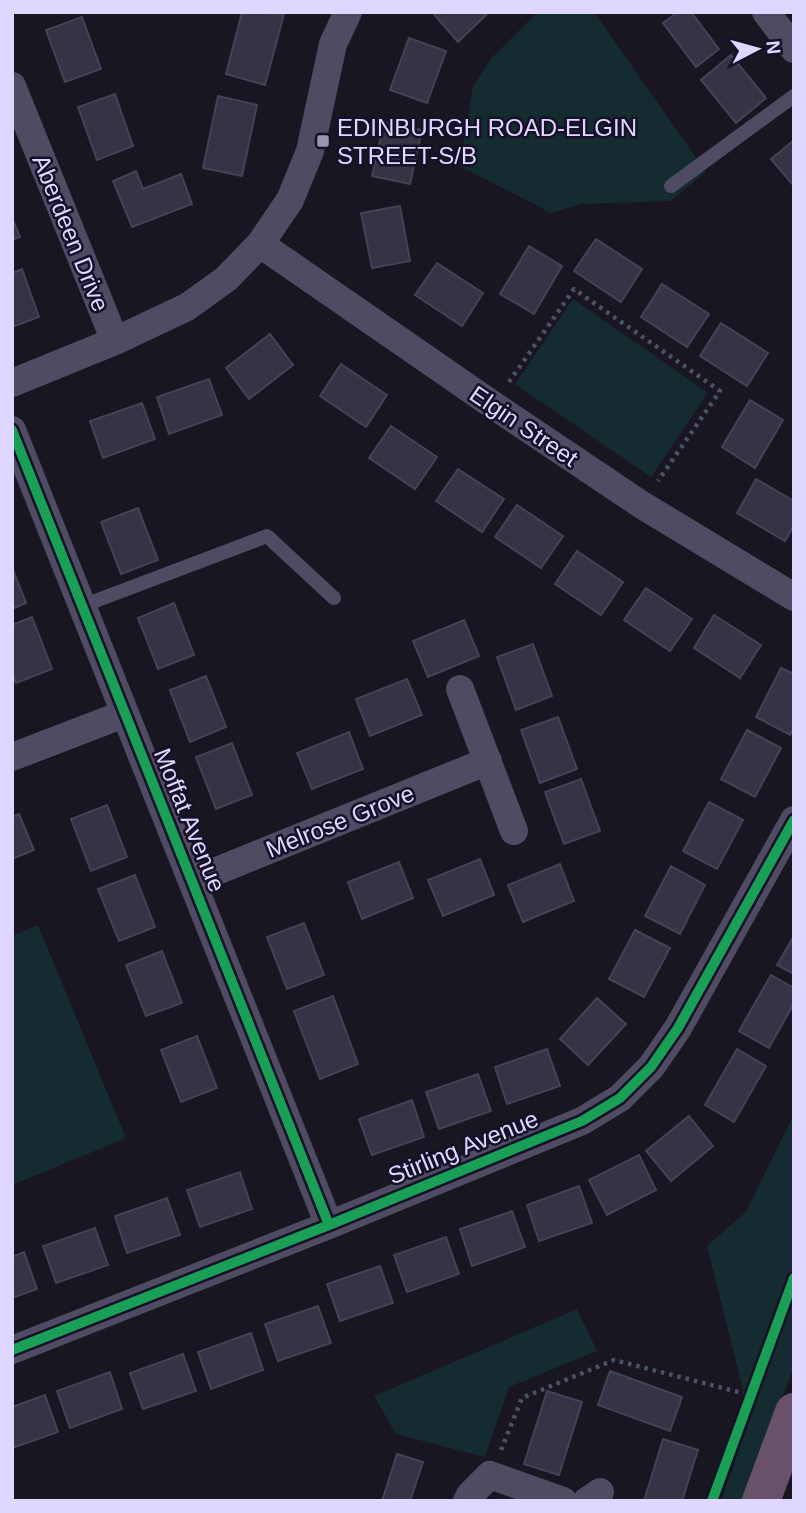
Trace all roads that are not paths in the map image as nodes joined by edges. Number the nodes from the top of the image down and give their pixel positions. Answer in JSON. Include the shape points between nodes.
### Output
{"nodes":[{"id":1,"x":348,"y":12,"type":"edge"},
{"id":2,"x":766,"y":12,"type":"edge"},
{"id":3,"x":794,"y":49,"type":"edge"},
{"id":4,"x":12,"y":86,"type":"edge"},
{"id":5,"x":794,"y":96,"type":"edge"},
{"id":6,"x":671,"y":186,"type":"dead end"},
{"id":7,"x":260,"y":244,"type":"junction"},
{"id":8,"x":115,"y":341,"type":"junction"},
{"id":9,"x":12,"y":383,"type":"edge"},
{"id":10,"x":12,"y":430,"type":"edge"},
{"id":11,"x":794,"y":597,"type":"edge"},
{"id":12,"x":334,"y":598,"type":"dead end"},
{"id":13,"x":82,"y":607,"type":"junction"},
{"id":14,"x":460,"y":689,"type":"dead end"},
{"id":15,"x":124,"y":714,"type":"junction"},
{"id":16,"x":12,"y":757,"type":"edge"},
{"id":17,"x":488,"y":761,"type":"junction"},
{"id":18,"x":794,"y":820,"type":"edge"},
{"id":19,"x":514,"y":831,"type":"dead end"},
{"id":20,"x":192,"y":881,"type":"junction"},
{"id":21,"x":329,"y":1224,"type":"junction"},
{"id":22,"x":12,"y":1350,"type":"edge"},
{"id":23,"x":794,"y":1412,"type":"edge"},
{"id":24,"x":467,"y":1501,"type":"edge"},
{"id":25,"x":563,"y":1501,"type":"edge"},
{"id":26,"x":761,"y":1501,"type":"edge"}],
"edges":[{"from":1,"to":7,"type":"street","via":[[332,44],[310,151],[290,201]]},
{"from":2,"to":3,"type":"street"},
{"from":4,"to":8,"type":"street","name":"Aberdeen Drive"},
{"from":5,"to":6,"type":"lane"},
{"from":7,"to":8,"type":"street","via":[[226,279],[187,307]]},
{"from":7,"to":11,"type":"street","name":"Elgin Street","via":[[642,505]]},
{"from":8,"to":9,"type":"street"},
{"from":10,"to":13,"type":"street","name":"Moffat Avenue"},
{"from":12,"to":13,"type":"lane","via":[[267,536]]},
{"from":13,"to":15,"type":"street","name":"Moffat Avenue"},
{"from":14,"to":17,"type":"street"},
{"from":15,"to":16,"type":"street"},
{"from":15,"to":20,"type":"street","name":"Moffat Avenue"},
{"from":17,"to":19,"type":"street"},
{"from":17,"to":20,"type":"street","name":"Melrose Grove"},
{"from":18,"to":21,"type":"street","name":"Stirling Avenue","via":[[678,1028],[651,1067],[620,1098],[582,1121]]},
{"from":20,"to":21,"type":"street","name":"Moffat Avenue"},
{"from":21,"to":22,"type":"street","name":"Stirling Avenue"},
{"from":23,"to":26,"type":"highway"},
{"from":24,"to":25,"type":"street","via":[[491,1475]]}]}
